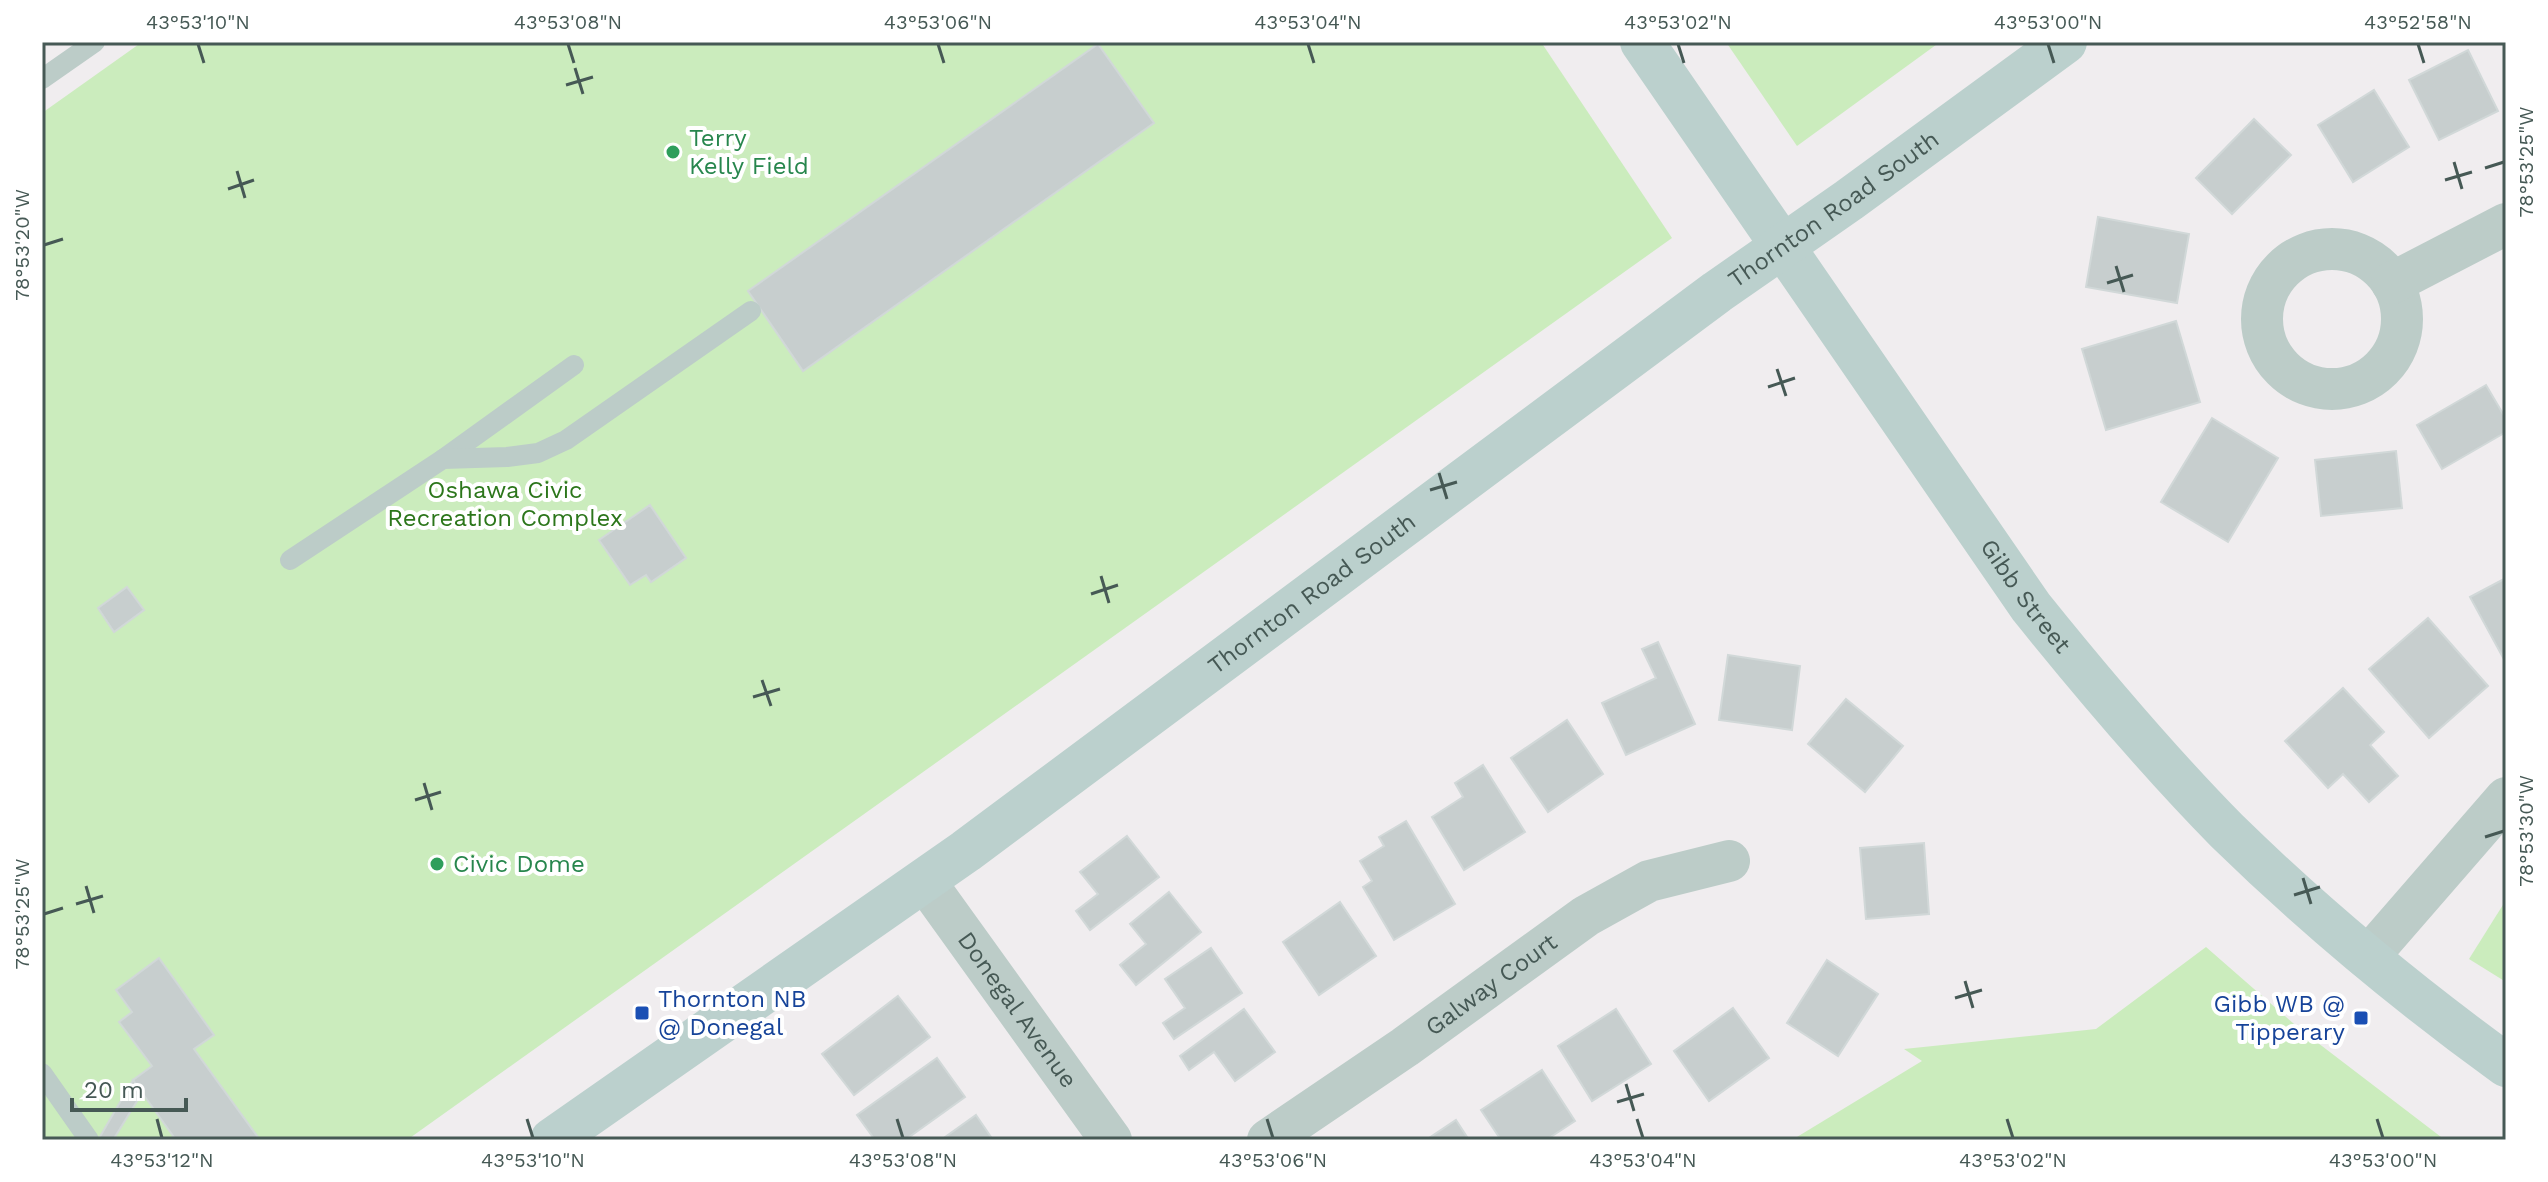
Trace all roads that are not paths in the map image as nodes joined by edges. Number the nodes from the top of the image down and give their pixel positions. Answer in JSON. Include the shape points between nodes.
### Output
{"nodes":[{"id":1,"x":95,"y":42,"type":"edge"},
{"id":2,"x":1642,"y":42,"type":"edge"},
{"id":3,"x":2065,"y":42,"type":"edge"},
{"id":4,"x":42,"y":79,"type":"edge"},
{"id":5,"x":2506,"y":224,"type":"edge"},
{"id":6,"x":1782,"y":246,"type":"junction"},
{"id":7,"x":2392,"y":283,"type":"dead end"},
{"id":8,"x":751,"y":311,"type":"dead end"},
{"id":9,"x":574,"y":365,"type":"dead end"},
{"id":10,"x":443,"y":459,"type":"junction"},
{"id":11,"x":290,"y":560,"type":"dead end"},
{"id":12,"x":2506,"y":798,"type":"edge"},
{"id":13,"x":1729,"y":861,"type":"dead end"},
{"id":14,"x":924,"y":880,"type":"junction"},
{"id":15,"x":2367,"y":958,"type":"junction"},
{"id":16,"x":2506,"y":1065,"type":"edge"},
{"id":17,"x":42,"y":1073,"type":"edge"},
{"id":18,"x":89,"y":1140,"type":"edge"},
{"id":19,"x":552,"y":1140,"type":"edge"},
{"id":20,"x":1111,"y":1140,"type":"edge"},
{"id":21,"x":1268,"y":1140,"type":"edge"}],
"edges":[{"from":1,"to":4,"type":"lane"},
{"from":2,"to":6,"type":"main road","name":"Gibb Street"},
{"from":3,"to":6,"type":"main road","name":"Thornton Road South"},
{"from":5,"to":7,"type":"street"},
{"from":6,"to":14,"type":"main road","name":"Thornton Road South"},
{"from":6,"to":15,"type":"main road","name":"Gibb Street","via":[[2031,607],[2076,663],[2228,831]]},
{"from":8,"to":10,"type":"lane","via":[[566,440],[538,453]]},
{"from":9,"to":10,"type":"lane"},
{"from":10,"to":11,"type":"lane"},
{"from":12,"to":15,"type":"street"},
{"from":13,"to":21,"type":"street","name":"Galway Court","via":[[1649,881],[1586,916]]},
{"from":14,"to":19,"type":"main road","name":"Thornton Road South"},
{"from":14,"to":20,"type":"street","name":"Donegal Avenue"},
{"from":15,"to":16,"type":"main road","name":"Gibb Street"},
{"from":17,"to":18,"type":"lane"}]}
